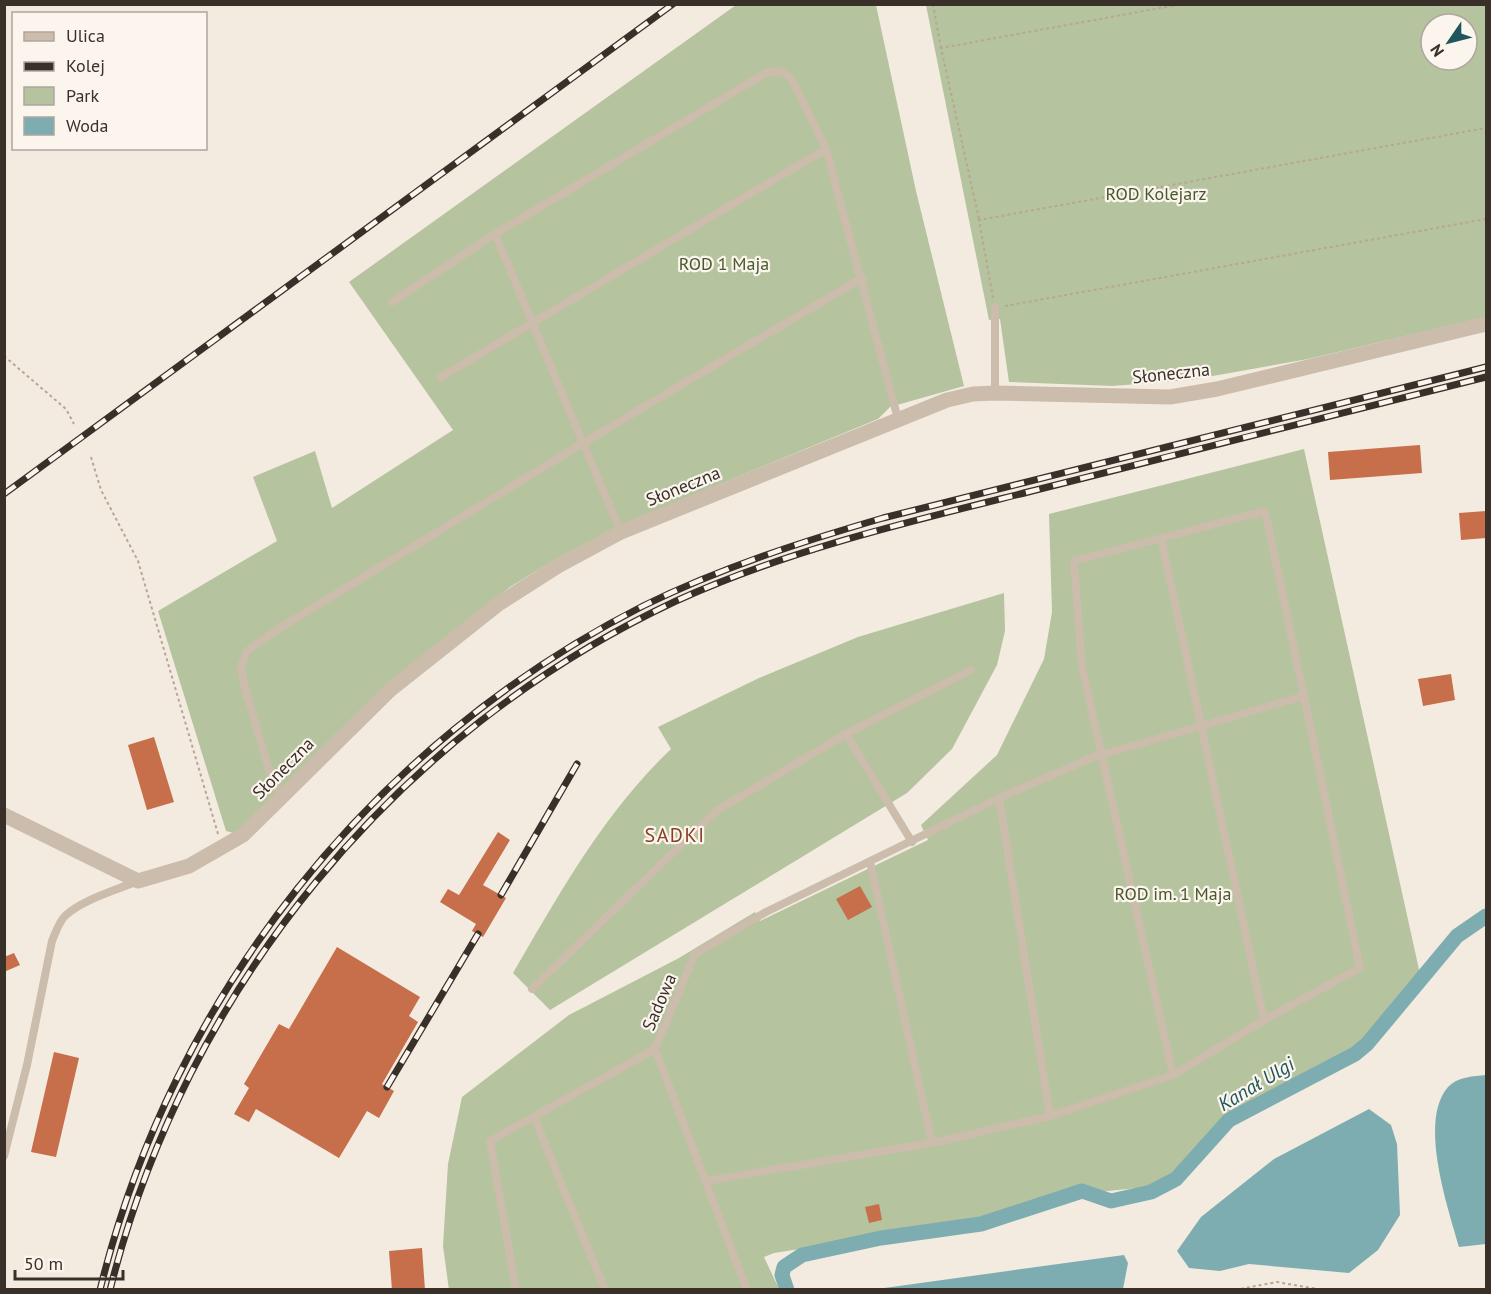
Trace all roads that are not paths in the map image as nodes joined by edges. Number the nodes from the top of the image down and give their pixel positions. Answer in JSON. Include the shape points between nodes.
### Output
{"nodes":[{"id":1,"x":826,"y":149,"type":"junction"},
{"id":2,"x":495,"y":234,"type":"junction"},
{"id":3,"x":862,"y":278,"type":"junction"},
{"id":4,"x":392,"y":302,"type":"dead end"},
{"id":5,"x":995,"y":308,"type":"road end"},
{"id":6,"x":532,"y":324,"type":"junction"},
{"id":7,"x":1486,"y":324,"type":"edge"},
{"id":8,"x":441,"y":376,"type":"dead end"},
{"id":9,"x":995,"y":393,"type":"junction"},
{"id":10,"x":898,"y":419,"type":"junction"},
{"id":11,"x":583,"y":442,"type":"junction"},
{"id":12,"x":621,"y":532,"type":"junction"},
{"id":13,"x":1161,"y":538,"type":"junction"},
{"id":14,"x":971,"y":670,"type":"dead end"},
{"id":15,"x":1304,"y":696,"type":"junction"},
{"id":16,"x":1200,"y":726,"type":"junction"},
{"id":17,"x":846,"y":734,"type":"junction"},
{"id":18,"x":1101,"y":755,"type":"junction"},
{"id":19,"x":282,"y":796,"type":"junction"},
{"id":20,"x":999,"y":798,"type":"junction"},
{"id":21,"x":4,"y":815,"type":"edge"},
{"id":22,"x":912,"y":842,"type":"junction"},
{"id":23,"x":870,"y":862,"type":"junction"},
{"id":24,"x":138,"y":881,"type":"junction"},
{"id":25,"x":532,"y":989,"type":"dead end"},
{"id":26,"x":1264,"y":1020,"type":"junction"},
{"id":27,"x":655,"y":1049,"type":"junction"},
{"id":28,"x":1173,"y":1075,"type":"junction"},
{"id":29,"x":1050,"y":1116,"type":"junction"},
{"id":30,"x":534,"y":1117,"type":"junction"},
{"id":31,"x":932,"y":1143,"type":"junction"},
{"id":32,"x":4,"y":1156,"type":"edge"},
{"id":33,"x":706,"y":1181,"type":"junction"},
{"id":34,"x":516,"y":1290,"type":"edge"},
{"id":35,"x":605,"y":1290,"type":"edge"},
{"id":36,"x":747,"y":1290,"type":"edge"}],
"edges":[{"from":1,"to":2,"type":"lane","via":[[790,78],[780,70],[766,73]]},
{"from":1,"to":3,"type":"lane"},
{"from":1,"to":6,"type":"lane"},
{"from":2,"to":4,"type":"lane"},
{"from":2,"to":6,"type":"lane"},
{"from":3,"to":10,"type":"lane"},
{"from":3,"to":11,"type":"lane"},
{"from":5,"to":9,"type":"lane"},
{"from":6,"to":8,"type":"lane"},
{"from":6,"to":11,"type":"lane"},
{"from":7,"to":9,"type":"street","name":"Słoneczna","via":[[1170,397]]},
{"from":9,"to":10,"type":"street","name":"Słoneczna","via":[[947,399]]},
{"from":10,"to":12,"type":"street","name":"Słoneczna"},
{"from":11,"to":12,"type":"lane"},
{"from":11,"to":19,"type":"lane","via":[[247,651],[241,667],[244,685],[272,780]]},
{"from":12,"to":19,"type":"street","name":"Słoneczna","via":[[497,605],[391,690]]},
{"from":13,"to":15,"type":"lane","via":[[1265,511]]},
{"from":13,"to":16,"type":"lane"},
{"from":13,"to":18,"type":"lane","via":[[1074,561],[1082,667]]},
{"from":14,"to":17,"type":"lane"},
{"from":15,"to":16,"type":"lane","name":"Sadowa"},
{"from":15,"to":26,"type":"lane","via":[[1360,968]]},
{"from":16,"to":18,"type":"lane","name":"Sadowa"},
{"from":16,"to":26,"type":"lane"},
{"from":17,"to":22,"type":"lane"},
{"from":17,"to":25,"type":"lane","via":[[716,811]]},
{"from":18,"to":20,"type":"lane","name":"Sadowa"},
{"from":18,"to":28,"type":"lane"},
{"from":19,"to":24,"type":"street","name":"Słoneczna","via":[[243,835],[189,866]]},
{"from":20,"to":22,"type":"lane","name":"Sadowa"},
{"from":20,"to":29,"type":"lane"},
{"from":21,"to":24,"type":"street"},
{"from":22,"to":23,"type":"lane","name":"Sadowa"},
{"from":23,"to":27,"type":"lane","name":"Sadowa","via":[[766,912],[695,954]]},
{"from":23,"to":31,"type":"lane"},
{"from":24,"to":32,"type":"lane","via":[[78,907],[65,915],[58,926]]},
{"from":26,"to":28,"type":"lane"},
{"from":27,"to":30,"type":"lane"},
{"from":27,"to":33,"type":"lane","name":"Sadowa"},
{"from":28,"to":29,"type":"lane"},
{"from":29,"to":31,"type":"lane"},
{"from":30,"to":34,"type":"lane","via":[[490,1141]]},
{"from":30,"to":35,"type":"lane"},
{"from":31,"to":33,"type":"lane"},
{"from":33,"to":36,"type":"lane","name":"Sadowa"}]}
